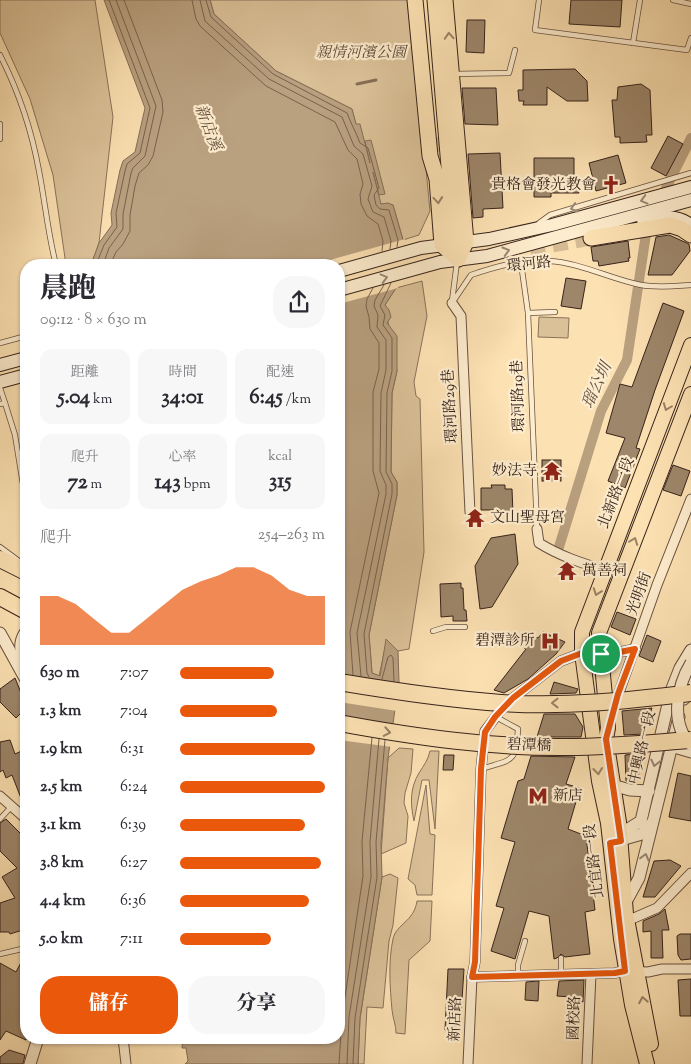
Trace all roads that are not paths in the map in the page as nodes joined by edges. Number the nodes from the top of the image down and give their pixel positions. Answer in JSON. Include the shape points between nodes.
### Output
{"nodes":[{"id":1,"x":415,"y":0,"type":"edge"},
{"id":2,"x":427,"y":0,"type":"edge"},
{"id":3,"x":434,"y":0,"type":"edge"},
{"id":4,"x":445,"y":0,"type":"edge"},
{"id":5,"x":539,"y":0,"type":"edge"},
{"id":6,"x":640,"y":0,"type":"edge"},
{"id":7,"x":673,"y":0,"type":"edge"},
{"id":8,"x":691,"y":4,"type":"edge"},
{"id":9,"x":691,"y":38,"type":"edge"},
{"id":10,"x":632,"y":43,"type":"junction"},
{"id":11,"x":515,"y":50,"type":"dead end"},
{"id":12,"x":0,"y":55,"type":"edge"},
{"id":13,"x":452,"y":74,"type":"junction"},
{"id":14,"x":0,"y":124,"type":"edge"},
{"id":15,"x":437,"y":137,"type":"tunnel mouth"},
{"id":16,"x":0,"y":139,"type":"edge"},
{"id":17,"x":691,"y":173,"type":"edge"},
{"id":18,"x":688,"y":181,"type":"edge"},
{"id":19,"x":691,"y":200,"type":"edge"},
{"id":20,"x":609,"y":221,"type":"junction"},
{"id":21,"x":691,"y":225,"type":"edge"},
{"id":22,"x":532,"y":228,"type":"junction"},
{"id":23,"x":691,"y":235,"type":"edge"},
{"id":24,"x":591,"y":238,"type":"tunnel mouth"},
{"id":25,"x":454,"y":243,"type":"junction"},
{"id":26,"x":55,"y":259,"type":"edge"},
{"id":27,"x":458,"y":259,"type":"junction"},
{"id":28,"x":521,"y":263,"type":"junction"},
{"id":29,"x":345,"y":269,"type":"edge"},
{"id":30,"x":691,"y":285,"type":"edge"},
{"id":31,"x":345,"y":288,"type":"edge"},
{"id":32,"x":452,"y":303,"type":"junction"},
{"id":33,"x":555,"y":312,"type":"dead end"},
{"id":34,"x":528,"y":313,"type":"junction"},
{"id":35,"x":20,"y":338,"type":"edge"},
{"id":36,"x":0,"y":343,"type":"edge"},
{"id":37,"x":691,"y":345,"type":"edge"},
{"id":38,"x":20,"y":360,"type":"edge"},
{"id":39,"x":0,"y":365,"type":"edge"},
{"id":40,"x":20,"y":377,"type":"edge"},
{"id":41,"x":0,"y":382,"type":"edge"},
{"id":42,"x":0,"y":388,"type":"edge"},
{"id":43,"x":691,"y":394,"type":"edge"},
{"id":44,"x":3,"y":404,"type":"edge"},
{"id":45,"x":20,"y":466,"type":"edge"},
{"id":46,"x":691,"y":499,"type":"edge"},
{"id":47,"x":470,"y":512,"type":"dead end"},
{"id":48,"x":537,"y":529,"type":"joint"},
{"id":49,"x":0,"y":547,"type":"edge"},
{"id":50,"x":0,"y":555,"type":"edge"},
{"id":51,"x":0,"y":559,"type":"edge"},
{"id":52,"x":20,"y":563,"type":"edge"},
{"id":53,"x":20,"y":564,"type":"edge"},
{"id":54,"x":20,"y":565,"type":"edge"},
{"id":55,"x":605,"y":570,"type":"junction"},
{"id":56,"x":0,"y":597,"type":"edge"},
{"id":57,"x":20,"y":609,"type":"edge"},
{"id":58,"x":465,"y":627,"type":"dead end"},
{"id":59,"x":433,"y":631,"type":"dead end"},
{"id":60,"x":0,"y":633,"type":"edge"},
{"id":61,"x":635,"y":649,"type":"junction"},
{"id":62,"x":691,"y":650,"type":"edge"},
{"id":63,"x":582,"y":653,"type":"junction"},
{"id":64,"x":601,"y":654,"type":"junction"},
{"id":65,"x":691,"y":663,"type":"edge"},
{"id":66,"x":20,"y":669,"type":"edge"},
{"id":67,"x":691,"y":680,"type":"edge"},
{"id":68,"x":345,"y":683,"type":"edge"},
{"id":69,"x":691,"y":693,"type":"edge"},
{"id":70,"x":495,"y":717,"type":"junction"},
{"id":71,"x":345,"y":724,"type":"edge"},
{"id":72,"x":608,"y":728,"type":"junction"},
{"id":73,"x":691,"y":740,"type":"edge"},
{"id":74,"x":691,"y":745,"type":"edge"},
{"id":75,"x":669,"y":747,"type":"junction"},
{"id":76,"x":691,"y":753,"type":"edge"},
{"id":77,"x":691,"y":757,"type":"edge"},
{"id":78,"x":481,"y":769,"type":"junction"},
{"id":79,"x":612,"y":785,"type":"junction"},
{"id":80,"x":649,"y":791,"type":"junction"},
{"id":81,"x":0,"y":796,"type":"edge"},
{"id":82,"x":12,"y":805,"type":"junction"},
{"id":83,"x":20,"y":813,"type":"edge"},
{"id":84,"x":0,"y":819,"type":"edge"},
{"id":85,"x":655,"y":820,"type":"junction"},
{"id":86,"x":615,"y":837,"type":"junction"},
{"id":87,"x":691,"y":873,"type":"edge"},
{"id":88,"x":626,"y":902,"type":"junction"},
{"id":89,"x":627,"y":921,"type":"junction"},
{"id":90,"x":525,"y":941,"type":"dead end"},
{"id":91,"x":20,"y":949,"type":"edge"},
{"id":92,"x":0,"y":954,"type":"edge"},
{"id":93,"x":561,"y":958,"type":"dead end"},
{"id":94,"x":691,"y":969,"type":"edge"},
{"id":95,"x":631,"y":971,"type":"junction"},
{"id":96,"x":591,"y":974,"type":"junction"},
{"id":97,"x":561,"y":975,"type":"junction"},
{"id":98,"x":518,"y":976,"type":"junction"},
{"id":99,"x":472,"y":977,"type":"junction"},
{"id":100,"x":36,"y":1044,"type":"edge"},
{"id":101,"x":124,"y":1044,"type":"edge"},
{"id":102,"x":30,"y":1064,"type":"edge"},
{"id":103,"x":126,"y":1064,"type":"edge"},
{"id":104,"x":468,"y":1064,"type":"edge"},
{"id":105,"x":587,"y":1064,"type":"edge"},
{"id":106,"x":647,"y":1064,"type":"edge"},
{"id":107,"x":656,"y":1064,"type":"edge"}],
"edges":[{"from":1,"to":25,"type":"highway","one_way":true,"via":[[430,156]]},
{"from":2,"to":15,"type":"highway"},
{"from":3,"to":25,"type":"highway"},
{"from":13,"to":4,"type":"highway","one_way":true},
{"from":5,"to":10,"type":"lane","via":[[536,30]]},
{"from":6,"to":10,"type":"lane"},
{"from":7,"to":8,"type":"lane"},
{"from":9,"to":10,"type":"lane","via":[[687,50]]},
{"from":11,"to":13,"type":"lane","via":[[508,73]]},
{"from":12,"to":26,"type":"lane","via":[[16,86],[39,169]]},
{"from":13,"to":25,"type":"highway"},
{"from":14,"to":16,"type":"lane"},
{"from":17,"to":18,"type":"lane"},
{"from":18,"to":22,"type":"main road","one_way":true},
{"from":18,"to":22,"type":"lane","one_way":true,"via":[[654,184],[550,216]]},
{"from":19,"to":20,"type":"main road"},
{"from":20,"to":21,"type":"main road","via":[[630,223],[664,216],[676,217]]},
{"from":27,"to":20,"type":"main road","one_way":true,"via":[[487,256]]},
{"from":22,"to":25,"type":"main road","via":[[489,239]]},
{"from":23,"to":24,"type":"highway","via":[[670,225]]},
{"from":25,"to":27,"type":"highway"},
{"from":25,"to":27,"type":"highway"},
{"from":25,"to":29,"type":"main road","via":[[421,248]]},
{"from":31,"to":27,"type":"main road","one_way":true},
{"from":27,"to":32,"type":"lane"},
{"from":28,"to":30,"type":"lane","name":"環河路","via":[[548,260],[579,265],[641,284]]},
{"from":28,"to":32,"type":"lane","name":"環河路","via":[[471,275]]},
{"from":28,"to":34,"type":"lane","name":"環河路19巷"},
{"from":32,"to":47,"type":"street","name":"環河路29巷","via":[[461,316]]},
{"from":33,"to":34,"type":"lane"},
{"from":34,"to":48,"type":"lane","name":"環河路19巷"},
{"from":35,"to":36,"type":"lane"},
{"from":37,"to":55,"type":"main road","name":"北新路一段","one_way":true},
{"from":38,"to":39,"type":"main road"},
{"from":40,"to":41,"type":"main road"},
{"from":42,"to":44,"type":"lane"},
{"from":64,"to":43,"type":"main road","one_way":true,"via":[[599,634]]},
{"from":44,"to":45,"type":"lane","via":[[15,435]]},
{"from":46,"to":61,"type":"street","name":"光明街"},
{"from":48,"to":55,"type":"street","via":[[540,543],[557,554]]},
{"from":49,"to":52,"type":"lane"},
{"from":50,"to":53,"type":"street"},
{"from":51,"to":54,"type":"highway"},
{"from":55,"to":63,"type":"main road","name":"北新路一段","one_way":true,"via":[[582,632]]},
{"from":56,"to":57,"type":"highway"},
{"from":58,"to":59,"type":"lane"},
{"from":60,"to":66,"type":"street"},
{"from":61,"to":64,"type":"street","name":"新店路"},
{"from":61,"to":72,"type":"street","name":"光明街"},
{"from":62,"to":75,"type":"street","name":"中興路一段","via":[[671,691]]},
{"from":63,"to":64,"type":"street","name":"新店路"},
{"from":63,"to":70,"type":"street","name":"新店路","via":[[561,661],[513,698]]},
{"from":63,"to":86,"type":"main road","name":"北宜路一段","one_way":true,"via":[[599,781]]},
{"from":64,"to":72,"type":"main road","name":"北宜路一段"},
{"from":65,"to":74,"type":"street","bridge":true,"via":[[680,688],[678,713],[680,727]]},
{"from":67,"to":75,"type":"street","name":"中興路一段"},
{"from":69,"to":68,"type":"highway","one_way":true,"bridge":true,"via":[[584,703],[503,703],[415,695]]},
{"from":70,"to":78,"type":"street","name":"新店路","via":[[485,732]]},
{"from":70,"to":78,"type":"lane","via":[[518,729],[517,752],[510,760]]},
{"from":71,"to":73,"type":"highway","name":"碧潭橋","one_way":true,"bridge":true,"via":[[457,742],[507,745],[612,746]]},
{"from":72,"to":79,"type":"main road","name":"北宜路一段","via":[[606,739]]},
{"from":75,"to":76,"type":"street"},
{"from":75,"to":77,"type":"street"},
{"from":75,"to":80,"type":"street","name":"中興路一段","one_way":true},
{"from":75,"to":85,"type":"street","name":"中興路一段"},
{"from":78,"to":99,"type":"street","name":"新店路"},
{"from":79,"to":80,"type":"street"},
{"from":79,"to":86,"type":"main road","name":"北宜路一段"},
{"from":80,"to":86,"type":"street","name":"中興路一段","via":[[641,821]]},
{"from":81,"to":82,"type":"street"},
{"from":82,"to":83,"type":"street"},
{"from":82,"to":84,"type":"lane"},
{"from":85,"to":86,"type":"street","via":[[642,834]]},
{"from":88,"to":85,"type":"street","name":"中興路一段","one_way":true,"via":[[639,878]]},
{"from":86,"to":88,"type":"main road","name":"北宜路一段"},
{"from":86,"to":95,"type":"main road","name":"北宜路一段"},
{"from":87,"to":89,"type":"street","via":[[657,908]]},
{"from":88,"to":89,"type":"main road","name":"北宜路一段"},
{"from":89,"to":95,"type":"main road","name":"北宜路一段"},
{"from":90,"to":98,"type":"lane"},
{"from":91,"to":92,"type":"lane"},
{"from":93,"to":97,"type":"lane"},
{"from":94,"to":95,"type":"street"},
{"from":95,"to":96,"type":"street"},
{"from":95,"to":106,"type":"main road","name":"北宜路一段"},
{"from":107,"to":95,"type":"main road","name":"北宜路一段","one_way":true},
{"from":96,"to":97,"type":"street"},
{"from":96,"to":105,"type":"street","name":"國校路"},
{"from":97,"to":98,"type":"street"},
{"from":98,"to":99,"type":"street"},
{"from":99,"to":104,"type":"street","name":"新店路"},
{"from":100,"to":102,"type":"street"},
{"from":101,"to":103,"type":"street"}]}
